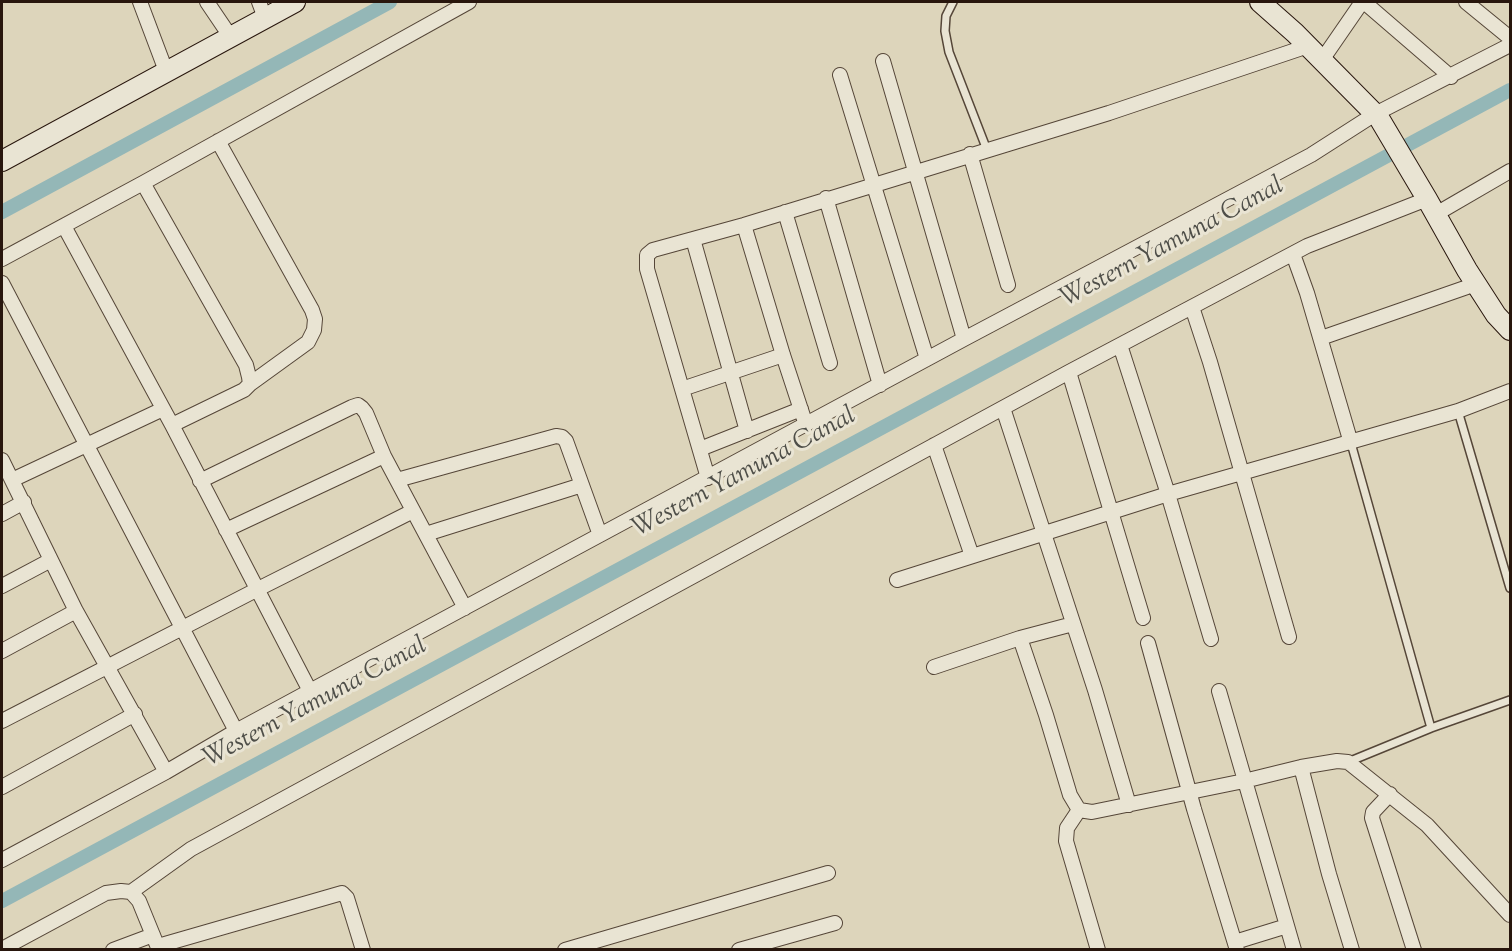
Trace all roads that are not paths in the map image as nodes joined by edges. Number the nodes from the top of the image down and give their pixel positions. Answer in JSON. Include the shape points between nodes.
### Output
{"nodes":[{"id":1,"x":140,"y":2,"type":"edge"},
{"id":2,"x":207,"y":2,"type":"edge"},
{"id":3,"x":295,"y":2,"type":"edge"},
{"id":4,"x":469,"y":2,"type":"edge"},
{"id":5,"x":953,"y":2,"type":"edge"},
{"id":6,"x":1260,"y":2,"type":"edge"},
{"id":7,"x":1363,"y":2,"type":"edge"},
{"id":8,"x":1466,"y":2,"type":"edge"},
{"id":9,"x":262,"y":10,"type":"edge"},
{"id":10,"x":231,"y":36,"type":"junction"},
{"id":11,"x":1510,"y":38,"type":"edge"},
{"id":12,"x":1510,"y":45,"type":"edge"},
{"id":13,"x":1315,"y":53,"type":"junction"},
{"id":14,"x":883,"y":61,"type":"dead end"},
{"id":15,"x":166,"y":71,"type":"junction"},
{"id":16,"x":840,"y":75,"type":"dead end"},
{"id":17,"x":1451,"y":77,"type":"junction"},
{"id":18,"x":1377,"y":116,"type":"junction"},
{"id":19,"x":218,"y":141,"type":"junction"},
{"id":20,"x":987,"y":150,"type":"junction"},
{"id":21,"x":970,"y":154,"type":"junction"},
{"id":22,"x":2,"y":161,"type":"edge"},
{"id":23,"x":915,"y":171,"type":"junction"},
{"id":24,"x":1510,"y":171,"type":"edge"},
{"id":25,"x":143,"y":183,"type":"junction"},
{"id":26,"x":874,"y":184,"type":"junction"},
{"id":27,"x":826,"y":198,"type":"junction"},
{"id":28,"x":1428,"y":201,"type":"junction"},
{"id":29,"x":785,"y":212,"type":"junction"},
{"id":30,"x":64,"y":225,"type":"junction"},
{"id":31,"x":744,"y":225,"type":"junction"},
{"id":32,"x":693,"y":239,"type":"junction"},
{"id":33,"x":1293,"y":255,"type":"junction"},
{"id":34,"x":2,"y":259,"type":"edge"},
{"id":35,"x":2,"y":283,"type":"edge"},
{"id":36,"x":1476,"y":284,"type":"junction"},
{"id":37,"x":1008,"y":285,"type":"dead end"},
{"id":38,"x":1192,"y":307,"type":"junction"},
{"id":39,"x":1510,"y":330,"type":"edge"},
{"id":40,"x":1321,"y":338,"type":"junction"},
{"id":41,"x":964,"y":339,"type":"junction"},
{"id":42,"x":1120,"y":345,"type":"junction"},
{"id":43,"x":783,"y":355,"type":"junction"},
{"id":44,"x":927,"y":359,"type":"junction"},
{"id":45,"x":830,"y":363,"type":"dead end"},
{"id":46,"x":1069,"y":372,"type":"junction"},
{"id":47,"x":730,"y":373,"type":"junction"},
{"id":48,"x":250,"y":384,"type":"junction"},
{"id":49,"x":880,"y":385,"type":"junction"},
{"id":50,"x":682,"y":389,"type":"junction"},
{"id":51,"x":1510,"y":391,"type":"edge"},
{"id":52,"x":1003,"y":408,"type":"junction"},
{"id":53,"x":163,"y":409,"type":"junction"},
{"id":54,"x":801,"y":409,"type":"junction"},
{"id":55,"x":1458,"y":411,"type":"junction"},
{"id":56,"x":172,"y":425,"type":"junction"},
{"id":57,"x":806,"y":425,"type":"junction"},
{"id":58,"x":747,"y":430,"type":"junction"},
{"id":59,"x":1351,"y":443,"type":"junction"},
{"id":60,"x":87,"y":445,"type":"junction"},
{"id":61,"x":934,"y":445,"type":"junction"},
{"id":62,"x":700,"y":449,"type":"junction"},
{"id":63,"x":384,"y":456,"type":"junction"},
{"id":64,"x":2,"y":460,"type":"edge"},
{"id":65,"x":1243,"y":472,"type":"junction"},
{"id":66,"x":708,"y":478,"type":"junction"},
{"id":67,"x":12,"y":480,"type":"junction"},
{"id":68,"x":397,"y":480,"type":"junction"},
{"id":69,"x":200,"y":481,"type":"junction"},
{"id":70,"x":582,"y":485,"type":"junction"},
{"id":71,"x":1168,"y":495,"type":"junction"},
{"id":72,"x":24,"y":502,"type":"junction"},
{"id":73,"x":413,"y":511,"type":"junction"},
{"id":74,"x":1113,"y":512,"type":"junction"},
{"id":75,"x":2,"y":514,"type":"edge"},
{"id":76,"x":226,"y":530,"type":"junction"},
{"id":77,"x":426,"y":534,"type":"junction"},
{"id":78,"x":1044,"y":534,"type":"junction"},
{"id":79,"x":600,"y":535,"type":"junction"},
{"id":80,"x":972,"y":556,"type":"junction"},
{"id":81,"x":51,"y":560,"type":"junction"},
{"id":82,"x":897,"y":580,"type":"dead end"},
{"id":83,"x":2,"y":586,"type":"edge"},
{"id":84,"x":1510,"y":588,"type":"edge"},
{"id":85,"x":258,"y":589,"type":"junction"},
{"id":86,"x":465,"y":608,"type":"junction"},
{"id":87,"x":76,"y":611,"type":"junction"},
{"id":88,"x":1143,"y":618,"type":"dead end"},
{"id":89,"x":1072,"y":624,"type":"junction"},
{"id":90,"x":182,"y":628,"type":"junction"},
{"id":91,"x":1289,"y":637,"type":"dead end"},
{"id":92,"x":1020,"y":638,"type":"junction"},
{"id":93,"x":1210,"y":639,"type":"dead end"},
{"id":94,"x":1148,"y":643,"type":"dead end"},
{"id":95,"x":2,"y":651,"type":"edge"},
{"id":96,"x":106,"y":666,"type":"junction"},
{"id":97,"x":934,"y":668,"type":"dead end"},
{"id":98,"x":310,"y":691,"type":"junction"},
{"id":99,"x":1219,"y":691,"type":"dead end"},
{"id":100,"x":1510,"y":700,"type":"edge"},
{"id":101,"x":135,"y":714,"type":"junction"},
{"id":102,"x":2,"y":722,"type":"edge"},
{"id":103,"x":1431,"y":728,"type":"junction"},
{"id":104,"x":236,"y":732,"type":"junction"},
{"id":105,"x":1348,"y":762,"type":"junction"},
{"id":106,"x":1301,"y":767,"type":"junction"},
{"id":107,"x":166,"y":772,"type":"junction"},
{"id":108,"x":1244,"y":782,"type":"junction"},
{"id":109,"x":2,"y":787,"type":"edge"},
{"id":110,"x":1190,"y":792,"type":"junction"},
{"id":111,"x":1390,"y":794,"type":"junction"},
{"id":112,"x":1129,"y":805,"type":"junction"},
{"id":113,"x":1079,"y":810,"type":"junction"},
{"id":114,"x":2,"y":861,"type":"edge"},
{"id":115,"x":828,"y":873,"type":"dead end"},
{"id":116,"x":131,"y":892,"type":"junction"},
{"id":117,"x":1510,"y":915,"type":"edge"},
{"id":118,"x":834,"y":923,"type":"dead end"},
{"id":119,"x":1287,"y":926,"type":"junction"},
{"id":120,"x":157,"y":943,"type":"edge"},
{"id":121,"x":1236,"y":946,"type":"edge"},
{"id":122,"x":2,"y":949,"type":"edge"},
{"id":123,"x":363,"y":949,"type":"edge"},
{"id":124,"x":113,"y":950,"type":"edge"},
{"id":125,"x":565,"y":950,"type":"edge"},
{"id":126,"x":739,"y":950,"type":"edge"},
{"id":127,"x":1098,"y":950,"type":"edge"},
{"id":128,"x":1294,"y":950,"type":"edge"},
{"id":129,"x":1352,"y":950,"type":"edge"},
{"id":130,"x":1414,"y":950,"type":"edge"}],
"edges":[{"from":1,"to":15,"type":"street"},
{"from":2,"to":10,"type":"street"},
{"from":3,"to":9,"type":"main road"},
{"from":4,"to":19,"type":"street"},
{"from":5,"to":20,"type":"lane","via":[[946,16],[945,31]]},
{"from":6,"to":13,"type":"main road"},
{"from":7,"to":13,"type":"street"},
{"from":7,"to":17,"type":"street"},
{"from":8,"to":11,"type":"street"},
{"from":9,"to":10,"type":"main road"},
{"from":10,"to":15,"type":"main road"},
{"from":12,"to":17,"type":"street"},
{"from":13,"to":18,"type":"main road"},
{"from":13,"to":20,"type":"street"},
{"from":14,"to":23,"type":"street"},
{"from":15,"to":22,"type":"main road"},
{"from":16,"to":26,"type":"street"},
{"from":17,"to":18,"type":"street"},
{"from":18,"to":28,"type":"main road"},
{"from":18,"to":41,"type":"street"},
{"from":19,"to":25,"type":"street"},
{"from":19,"to":48,"type":"street","via":[[315,319],[309,342]]},
{"from":20,"to":21,"type":"street"},
{"from":21,"to":23,"type":"street"},
{"from":21,"to":37,"type":"street"},
{"from":23,"to":26,"type":"street"},
{"from":23,"to":41,"type":"street"},
{"from":24,"to":28,"type":"street"},
{"from":25,"to":30,"type":"street"},
{"from":25,"to":48,"type":"street","via":[[246,365]]},
{"from":26,"to":27,"type":"street"},
{"from":26,"to":44,"type":"street"},
{"from":27,"to":29,"type":"street"},
{"from":27,"to":49,"type":"street"},
{"from":28,"to":33,"type":"street","via":[[1307,246]]},
{"from":28,"to":36,"type":"main road"},
{"from":29,"to":31,"type":"street"},
{"from":29,"to":45,"type":"street"},
{"from":30,"to":34,"type":"street"},
{"from":30,"to":53,"type":"street"},
{"from":31,"to":32,"type":"street"},
{"from":31,"to":43,"type":"street"},
{"from":32,"to":47,"type":"street"},
{"from":32,"to":50,"type":"street","via":[[653,250],[646,261]]},
{"from":33,"to":38,"type":"street"},
{"from":33,"to":40,"type":"street"},
{"from":35,"to":60,"type":"street"},
{"from":36,"to":39,"type":"main road"},
{"from":36,"to":40,"type":"street"},
{"from":38,"to":42,"type":"street"},
{"from":38,"to":65,"type":"street"},
{"from":40,"to":59,"type":"street"},
{"from":41,"to":44,"type":"street"},
{"from":42,"to":46,"type":"street"},
{"from":42,"to":71,"type":"street"},
{"from":43,"to":47,"type":"street"},
{"from":43,"to":54,"type":"street"},
{"from":44,"to":49,"type":"street"},
{"from":46,"to":52,"type":"street"},
{"from":46,"to":74,"type":"street"},
{"from":47,"to":50,"type":"street"},
{"from":47,"to":58,"type":"street"},
{"from":48,"to":56,"type":"street"},
{"from":49,"to":57,"type":"street"},
{"from":50,"to":62,"type":"street"},
{"from":51,"to":55,"type":"street"},
{"from":52,"to":61,"type":"street"},
{"from":52,"to":78,"type":"street"},
{"from":53,"to":56,"type":"street"},
{"from":53,"to":60,"type":"street"},
{"from":54,"to":57,"type":"street"},
{"from":54,"to":58,"type":"street"},
{"from":55,"to":59,"type":"street"},
{"from":55,"to":84,"type":"lane"},
{"from":56,"to":69,"type":"street"},
{"from":57,"to":66,"type":"street"},
{"from":58,"to":62,"type":"street"},
{"from":59,"to":65,"type":"street"},
{"from":59,"to":103,"type":"lane"},
{"from":60,"to":67,"type":"street"},
{"from":60,"to":90,"type":"street"},
{"from":61,"to":80,"type":"street"},
{"from":61,"to":116,"type":"street","via":[[191,849]]},
{"from":62,"to":66,"type":"street"},
{"from":63,"to":68,"type":"street"},
{"from":63,"to":69,"type":"street","via":[[366,413],[358,405]]},
{"from":63,"to":76,"type":"street"},
{"from":64,"to":67,"type":"street"},
{"from":65,"to":71,"type":"street"},
{"from":65,"to":91,"type":"street"},
{"from":66,"to":79,"type":"street"},
{"from":67,"to":72,"type":"street"},
{"from":68,"to":70,"type":"street","via":[[556,436],[566,441]]},
{"from":68,"to":73,"type":"street"},
{"from":69,"to":76,"type":"street"},
{"from":70,"to":77,"type":"street"},
{"from":70,"to":79,"type":"street"},
{"from":71,"to":74,"type":"street"},
{"from":71,"to":93,"type":"street"},
{"from":72,"to":75,"type":"street"},
{"from":72,"to":81,"type":"street"},
{"from":73,"to":77,"type":"street"},
{"from":73,"to":85,"type":"street"},
{"from":74,"to":78,"type":"street"},
{"from":74,"to":88,"type":"street"},
{"from":76,"to":85,"type":"street"},
{"from":77,"to":86,"type":"street"},
{"from":78,"to":80,"type":"street"},
{"from":78,"to":89,"type":"street"},
{"from":79,"to":86,"type":"street"},
{"from":80,"to":82,"type":"street"},
{"from":81,"to":83,"type":"street"},
{"from":81,"to":87,"type":"street"},
{"from":85,"to":90,"type":"street"},
{"from":85,"to":98,"type":"street"},
{"from":86,"to":98,"type":"street"},
{"from":87,"to":95,"type":"street"},
{"from":87,"to":96,"type":"street"},
{"from":89,"to":92,"type":"street"},
{"from":89,"to":112,"type":"street"},
{"from":90,"to":96,"type":"street"},
{"from":90,"to":104,"type":"street"},
{"from":92,"to":97,"type":"street"},
{"from":92,"to":113,"type":"street","via":[[1070,795]]},
{"from":94,"to":110,"type":"street"},
{"from":96,"to":101,"type":"street"},
{"from":96,"to":102,"type":"street"},
{"from":98,"to":104,"type":"street"},
{"from":99,"to":108,"type":"street"},
{"from":100,"to":103,"type":"lane"},
{"from":101,"to":107,"type":"street"},
{"from":101,"to":109,"type":"street"},
{"from":103,"to":105,"type":"lane"},
{"from":104,"to":107,"type":"street"},
{"from":105,"to":106,"type":"street"},
{"from":105,"to":111,"type":"street"},
{"from":106,"to":108,"type":"street"},
{"from":106,"to":129,"type":"street"},
{"from":107,"to":114,"type":"street"},
{"from":108,"to":110,"type":"street"},
{"from":108,"to":119,"type":"street"},
{"from":110,"to":112,"type":"street"},
{"from":110,"to":121,"type":"street"},
{"from":111,"to":117,"type":"street","via":[[1427,825]]},
{"from":111,"to":130,"type":"street","via":[[1372,818]]},
{"from":112,"to":113,"type":"street","via":[[1092,812]]},
{"from":113,"to":127,"type":"street","via":[[1067,828],[1066,842]]},
{"from":115,"to":125,"type":"street"},
{"from":116,"to":120,"type":"street"},
{"from":116,"to":122,"type":"street","via":[[106,893]]},
{"from":118,"to":126,"type":"street"},
{"from":119,"to":121,"type":"street"},
{"from":119,"to":128,"type":"street"},
{"from":120,"to":123,"type":"street","via":[[342,894],[347,898]]},
{"from":120,"to":124,"type":"street"}]}
